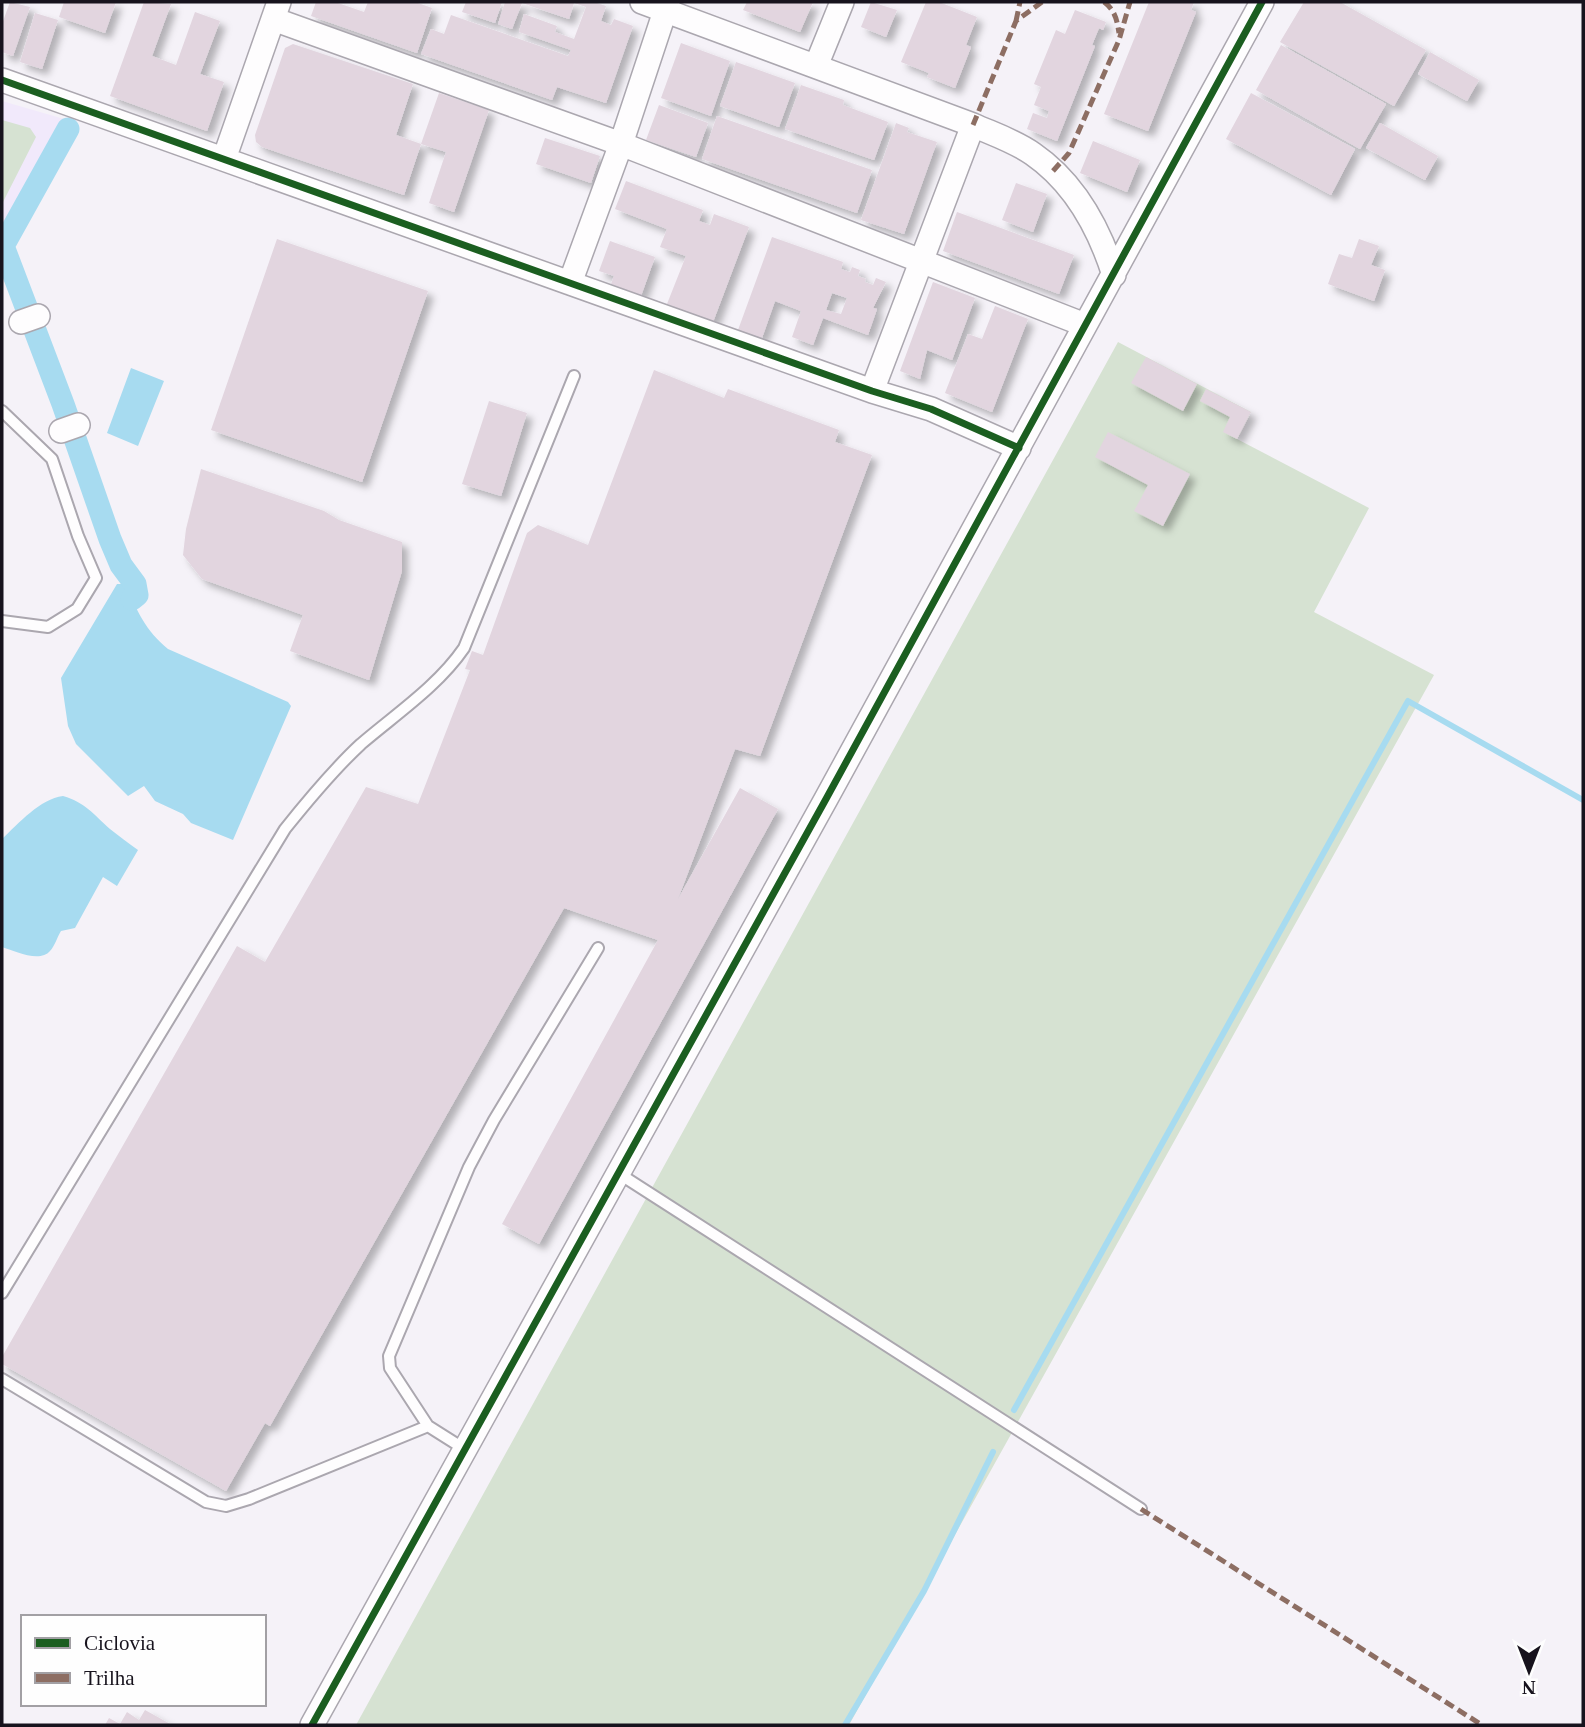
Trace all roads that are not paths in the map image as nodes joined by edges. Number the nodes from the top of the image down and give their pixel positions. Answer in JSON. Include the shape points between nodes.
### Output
{"nodes":[{"id":1,"x":642,"y":2,"type":"edge"},
{"id":2,"x":842,"y":2,"type":"edge"},
{"id":3,"x":1262,"y":2,"type":"edge"},
{"id":4,"x":666,"y":6,"type":"edge"},
{"id":5,"x":276,"y":10,"type":"edge"},
{"id":6,"x":816,"y":66,"type":"junction"},
{"id":7,"x":2,"y":80,"type":"edge"},
{"id":8,"x":973,"y":125,"type":"junction"},
{"id":9,"x":621,"y":145,"type":"junction"},
{"id":10,"x":224,"y":159,"type":"junction"},
{"id":11,"x":922,"y":260,"type":"junction"},
{"id":12,"x":1114,"y":275,"type":"junction"},
{"id":13,"x":570,"y":283,"type":"junction"},
{"id":14,"x":1085,"y":325,"type":"junction"},
{"id":15,"x":574,"y":376,"type":"dead end"},
{"id":16,"x":872,"y":391,"type":"junction"},
{"id":17,"x":2,"y":411,"type":"edge"},
{"id":18,"x":1019,"y":449,"type":"junction"},
{"id":19,"x":2,"y":621,"type":"edge"},
{"id":20,"x":598,"y":948,"type":"dead end"},
{"id":21,"x":618,"y":1173,"type":"junction"},
{"id":22,"x":2,"y":1293,"type":"edge"},
{"id":23,"x":2,"y":1379,"type":"edge"},
{"id":24,"x":428,"y":1426,"type":"junction"},
{"id":25,"x":466,"y":1450,"type":"junction"},
{"id":26,"x":1141,"y":1509,"type":"dead end"},
{"id":27,"x":312,"y":1725,"type":"edge"}],
"edges":[{"from":1,"to":4,"type":"street"},
{"from":2,"to":6,"type":"street"},
{"from":3,"to":12,"type":"street"},
{"from":4,"to":6,"type":"street"},
{"from":4,"to":9,"type":"street"},
{"from":5,"to":9,"type":"street"},
{"from":5,"to":10,"type":"street"},
{"from":6,"to":8,"type":"street"},
{"from":7,"to":10,"type":"street"},
{"from":8,"to":11,"type":"street"},
{"from":8,"to":12,"type":"street","via":[[1033,154],[1071,190],[1096,228]]},
{"from":9,"to":11,"type":"street"},
{"from":9,"to":13,"type":"street"},
{"from":10,"to":13,"type":"street"},
{"from":11,"to":14,"type":"street"},
{"from":11,"to":16,"type":"street"},
{"from":12,"to":14,"type":"street"},
{"from":13,"to":16,"type":"street"},
{"from":14,"to":18,"type":"street"},
{"from":15,"to":22,"type":"lane","via":[[464,648],[451,666],[325,780],[285,829]]},
{"from":16,"to":18,"type":"street","via":[[931,409]]},
{"from":17,"to":19,"type":"lane","via":[[52,459],[96,578],[77,609],[48,626]]},
{"from":18,"to":21,"type":"street"},
{"from":20,"to":24,"type":"lane","via":[[469,1167],[389,1356],[390,1367]]},
{"from":21,"to":25,"type":"street"},
{"from":21,"to":26,"type":"lane"},
{"from":23,"to":24,"type":"lane","via":[[206,1502],[226,1506]]},
{"from":24,"to":25,"type":"lane"},
{"from":25,"to":27,"type":"street"}]}
